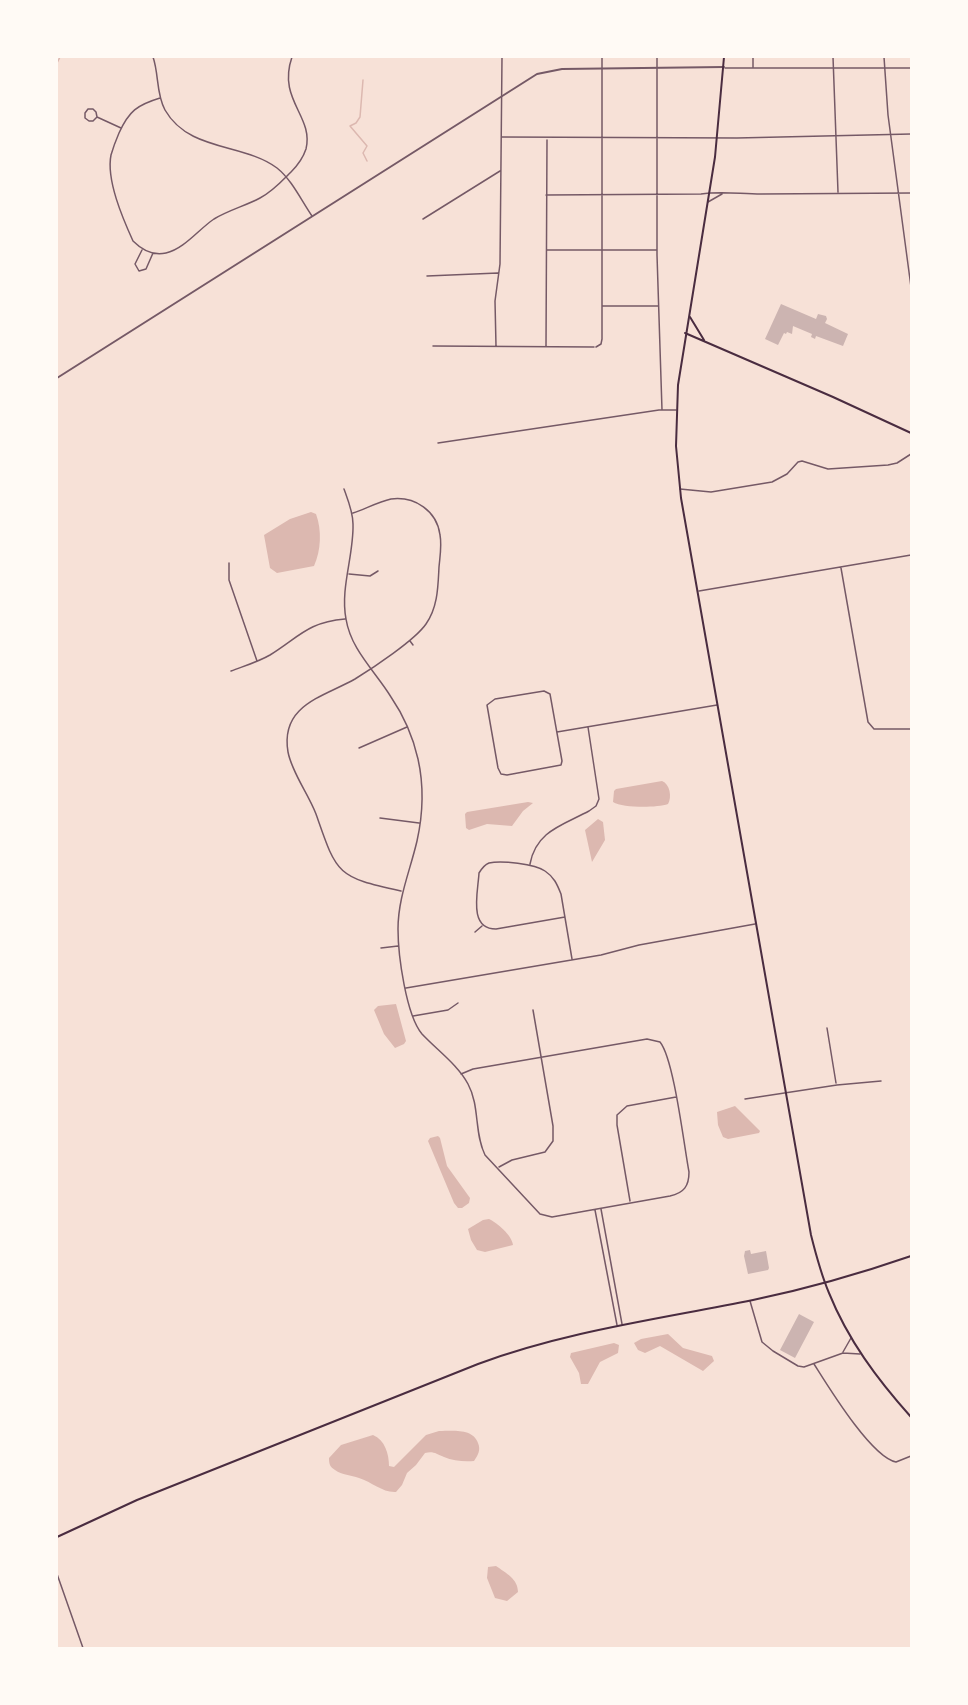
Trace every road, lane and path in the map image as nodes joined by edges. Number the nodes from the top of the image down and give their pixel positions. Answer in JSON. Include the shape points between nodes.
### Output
{"nodes":[{"id":1,"x":153,"y":57,"type":"edge"},
{"id":2,"x":292,"y":57,"type":"edge"},
{"id":3,"x":502,"y":57,"type":"edge"},
{"id":4,"x":602,"y":57,"type":"edge"},
{"id":5,"x":657,"y":57,"type":"edge"},
{"id":6,"x":724,"y":57,"type":"edge"},
{"id":7,"x":753,"y":57,"type":"edge"},
{"id":8,"x":833,"y":57,"type":"edge"},
{"id":9,"x":884,"y":57,"type":"edge"},
{"id":10,"x":834,"y":67,"type":"junction"},
{"id":11,"x":602,"y":68,"type":"junction"},
{"id":12,"x":658,"y":68,"type":"junction"},
{"id":13,"x":724,"y":68,"type":"junction"},
{"id":14,"x":753,"y":68,"type":"junction"},
{"id":15,"x":884,"y":68,"type":"junction"},
{"id":16,"x":911,"y":68,"type":"edge"},
{"id":17,"x":502,"y":94,"type":"junction"},
{"id":18,"x":160,"y":98,"type":"junction"},
{"id":19,"x":97,"y":117,"type":"junction"},
{"id":20,"x":122,"y":128,"type":"junction"},
{"id":21,"x":911,"y":134,"type":"edge"},
{"id":22,"x":890,"y":135,"type":"junction"},
{"id":23,"x":836,"y":136,"type":"junction"},
{"id":24,"x":502,"y":137,"type":"junction"},
{"id":25,"x":717,"y":137,"type":"junction"},
{"id":26,"x":547,"y":138,"type":"junction"},
{"id":27,"x":601,"y":138,"type":"junction"},
{"id":28,"x":658,"y":138,"type":"junction"},
{"id":29,"x":500,"y":171,"type":"junction"},
{"id":30,"x":286,"y":177,"type":"junction"},
{"id":31,"x":709,"y":193,"type":"junction"},
{"id":32,"x":838,"y":193,"type":"junction"},
{"id":33,"x":899,"y":193,"type":"junction"},
{"id":34,"x":911,"y":193,"type":"edge"},
{"id":35,"x":601,"y":194,"type":"junction"},
{"id":36,"x":658,"y":194,"type":"junction"},
{"id":37,"x":722,"y":194,"type":"junction"},
{"id":38,"x":546,"y":195,"type":"junction"},
{"id":39,"x":707,"y":203,"type":"junction"},
{"id":40,"x":312,"y":217,"type":"junction"},
{"id":41,"x":423,"y":219,"type":"dead end"},
{"id":42,"x":906,"y":248,"type":"junction"},
{"id":43,"x":911,"y":248,"type":"edge"},
{"id":44,"x":142,"y":249,"type":"junction"},
{"id":45,"x":546,"y":250,"type":"junction"},
{"id":46,"x":601,"y":250,"type":"junction"},
{"id":47,"x":657,"y":250,"type":"junction"},
{"id":48,"x":153,"y":253,"type":"junction"},
{"id":49,"x":499,"y":273,"type":"junction"},
{"id":50,"x":427,"y":276,"type":"dead end"},
{"id":51,"x":911,"y":287,"type":"edge"},
{"id":52,"x":602,"y":306,"type":"junction"},
{"id":53,"x":658,"y":306,"type":"junction"},
{"id":54,"x":688,"y":313,"type":"junction"},
{"id":55,"x":685,"y":333,"type":"junction"},
{"id":56,"x":706,"y":342,"type":"junction"},
{"id":57,"x":433,"y":346,"type":"dead end"},
{"id":58,"x":495,"y":346,"type":"junction"},
{"id":59,"x":546,"y":346,"type":"junction"},
{"id":60,"x":596,"y":347,"type":"junction"},
{"id":61,"x":597,"y":351,"type":"dead end"},
{"id":62,"x":57,"y":378,"type":"edge"},
{"id":63,"x":662,"y":410,"type":"junction"},
{"id":64,"x":676,"y":410,"type":"junction"},
{"id":65,"x":911,"y":433,"type":"edge"},
{"id":66,"x":438,"y":443,"type":"dead end"},
{"id":67,"x":911,"y":454,"type":"edge"},
{"id":68,"x":344,"y":489,"type":"dead end"},
{"id":69,"x":680,"y":489,"type":"junction"},
{"id":70,"x":352,"y":514,"type":"junction"},
{"id":71,"x":911,"y":555,"type":"edge"},
{"id":72,"x":229,"y":563,"type":"dead end"},
{"id":73,"x":840,"y":567,"type":"junction"},
{"id":74,"x":378,"y":571,"type":"dead end"},
{"id":75,"x":348,"y":574,"type":"junction"},
{"id":76,"x":697,"y":591,"type":"junction"},
{"id":77,"x":346,"y":619,"type":"junction"},
{"id":78,"x":409,"y":640,"type":"junction"},
{"id":79,"x":413,"y":645,"type":"dead end"},
{"id":80,"x":257,"y":662,"type":"junction"},
{"id":81,"x":370,"y":668,"type":"junction"},
{"id":82,"x":231,"y":671,"type":"dead end"},
{"id":83,"x":717,"y":705,"type":"junction"},
{"id":84,"x":285,"y":721,"type":"dead end"},
{"id":85,"x":290,"y":723,"type":"junction"},
{"id":86,"x":408,"y":727,"type":"junction"},
{"id":87,"x":588,"y":727,"type":"junction"},
{"id":88,"x":911,"y":729,"type":"edge"},
{"id":89,"x":556,"y":732,"type":"junction"},
{"id":90,"x":359,"y":748,"type":"dead end"},
{"id":91,"x":380,"y":818,"type":"dead end"},
{"id":92,"x":420,"y":823,"type":"junction"},
{"id":93,"x":482,"y":862,"type":"dead end"},
{"id":94,"x":529,"y":865,"type":"junction"},
{"id":95,"x":484,"y":866,"type":"junction"},
{"id":96,"x":402,"y":891,"type":"junction"},
{"id":97,"x":565,"y":917,"type":"junction"},
{"id":98,"x":756,"y":924,"type":"junction"},
{"id":99,"x":482,"y":925,"type":"junction"},
{"id":100,"x":475,"y":932,"type":"dead end"},
{"id":101,"x":399,"y":946,"type":"junction"},
{"id":102,"x":381,"y":948,"type":"dead end"},
{"id":103,"x":572,"y":960,"type":"junction"},
{"id":104,"x":405,"y":988,"type":"junction"},
{"id":105,"x":458,"y":1003,"type":"dead end"},
{"id":106,"x":533,"y":1010,"type":"dead end"},
{"id":107,"x":412,"y":1016,"type":"junction"},
{"id":108,"x":826,"y":1028,"type":"dead end"},
{"id":109,"x":662,"y":1039,"type":"dead end"},
{"id":110,"x":660,"y":1042,"type":"junction"},
{"id":111,"x":541,"y":1057,"type":"junction"},
{"id":112,"x":461,"y":1074,"type":"junction"},
{"id":113,"x":881,"y":1081,"type":"dead end"},
{"id":114,"x":837,"y":1084,"type":"junction"},
{"id":115,"x":785,"y":1092,"type":"junction"},
{"id":116,"x":676,"y":1096,"type":"junction"},
{"id":117,"x":745,"y":1099,"type":"dead end"},
{"id":118,"x":616,"y":1109,"type":"dead end"},
{"id":119,"x":619,"y":1112,"type":"junction"},
{"id":120,"x":551,"y":1147,"type":"junction"},
{"id":121,"x":555,"y":1149,"type":"dead end"},
{"id":122,"x":497,"y":1168,"type":"junction"},
{"id":123,"x":686,"y":1187,"type":"junction"},
{"id":124,"x":690,"y":1189,"type":"dead end"},
{"id":125,"x":631,"y":1202,"type":"junction"},
{"id":126,"x":601,"y":1208,"type":"junction"},
{"id":127,"x":595,"y":1209,"type":"junction"},
{"id":128,"x":911,"y":1256,"type":"edge"},
{"id":129,"x":614,"y":1282,"type":"junction"},
{"id":130,"x":609,"y":1283,"type":"junction"},
{"id":131,"x":825,"y":1283,"type":"junction"},
{"id":132,"x":749,"y":1301,"type":"junction"},
{"id":133,"x":622,"y":1324,"type":"junction"},
{"id":134,"x":617,"y":1325,"type":"junction"},
{"id":135,"x":851,"y":1338,"type":"junction"},
{"id":136,"x":843,"y":1353,"type":"junction"},
{"id":137,"x":860,"y":1354,"type":"junction"},
{"id":138,"x":813,"y":1363,"type":"junction"},
{"id":139,"x":911,"y":1417,"type":"edge"},
{"id":140,"x":911,"y":1456,"type":"edge"},
{"id":141,"x":57,"y":1537,"type":"edge"},
{"id":142,"x":57,"y":1574,"type":"edge"},
{"id":143,"x":83,"y":1648,"type":"edge"}],
"edges":[{"from":1,"to":18,"type":"street"},
{"from":2,"to":30,"type":"street","via":[[289,90],[308,138],[300,163]]},
{"from":3,"to":17,"type":"street"},
{"from":4,"to":11,"type":"street"},
{"from":5,"to":12,"type":"street"},
{"from":6,"to":13,"type":"main road"},
{"from":7,"to":14,"type":"street"},
{"from":8,"to":10,"type":"street"},
{"from":9,"to":15,"type":"street"},
{"from":10,"to":14,"type":"street"},
{"from":10,"to":15,"type":"street"},
{"from":10,"to":23,"type":"street"},
{"from":11,"to":12,"type":"street"},
{"from":11,"to":17,"type":"street","via":[[546,70]]},
{"from":11,"to":27,"type":"street"},
{"from":12,"to":13,"type":"street"},
{"from":12,"to":28,"type":"street"},
{"from":13,"to":14,"type":"street"},
{"from":13,"to":25,"type":"main road"},
{"from":15,"to":16,"type":"street"},
{"from":15,"to":22,"type":"street"},
{"from":17,"to":24,"type":"street"},
{"from":17,"to":40,"type":"street"},
{"from":18,"to":20,"type":"street","via":[[134,108]]},
{"from":18,"to":30,"type":"street","via":[[169,117],[186,133],[264,161]]},
{"from":19,"to":19,"type":"street","via":[[92,109],[85,113],[89,122]]},
{"from":19,"to":20,"type":"street"},
{"from":20,"to":44,"type":"street","via":[[111,156],[112,183],[133,241]]},
{"from":21,"to":22,"type":"street"},
{"from":22,"to":23,"type":"street"},
{"from":22,"to":33,"type":"street"},
{"from":23,"to":25,"type":"street"},
{"from":23,"to":32,"type":"street"},
{"from":24,"to":26,"type":"street"},
{"from":24,"to":29,"type":"street"},
{"from":25,"to":28,"type":"street"},
{"from":25,"to":31,"type":"main road"},
{"from":26,"to":27,"type":"street"},
{"from":26,"to":38,"type":"street"},
{"from":27,"to":28,"type":"street"},
{"from":27,"to":35,"type":"street"},
{"from":28,"to":36,"type":"street"},
{"from":29,"to":41,"type":"street"},
{"from":29,"to":49,"type":"street"},
{"from":30,"to":40,"type":"street"},
{"from":30,"to":48,"type":"street","via":[[262,197],[212,221],[175,250]]},
{"from":31,"to":36,"type":"street"},
{"from":31,"to":37,"type":"street"},
{"from":31,"to":39,"type":"main road"},
{"from":32,"to":33,"type":"street"},
{"from":32,"to":37,"type":"street"},
{"from":33,"to":34,"type":"street"},
{"from":33,"to":42,"type":"street"},
{"from":35,"to":36,"type":"street"},
{"from":35,"to":38,"type":"street"},
{"from":35,"to":46,"type":"street"},
{"from":36,"to":47,"type":"street"},
{"from":37,"to":39,"type":"street"},
{"from":38,"to":45,"type":"street"},
{"from":39,"to":54,"type":"main road"},
{"from":40,"to":62,"type":"street"},
{"from":42,"to":43,"type":"street"},
{"from":42,"to":51,"type":"street"},
{"from":44,"to":48,"type":"street"},
{"from":44,"to":48,"type":"street","via":[[135,264],[139,271],[146,269]]},
{"from":45,"to":46,"type":"street"},
{"from":45,"to":59,"type":"street"},
{"from":46,"to":47,"type":"street"},
{"from":46,"to":52,"type":"street"},
{"from":47,"to":53,"type":"street"},
{"from":49,"to":50,"type":"street"},
{"from":49,"to":58,"type":"street"},
{"from":52,"to":53,"type":"street"},
{"from":52,"to":60,"type":"street","via":[[602,339]]},
{"from":53,"to":63,"type":"street"},
{"from":54,"to":55,"type":"main road"},
{"from":54,"to":56,"type":"main road"},
{"from":55,"to":56,"type":"main road"},
{"from":55,"to":64,"type":"main road"},
{"from":56,"to":65,"type":"main road"},
{"from":57,"to":58,"type":"street"},
{"from":58,"to":59,"type":"street"},
{"from":59,"to":60,"type":"street"},
{"from":60,"to":61,"type":"street"},
{"from":63,"to":64,"type":"street"},
{"from":63,"to":66,"type":"street"},
{"from":64,"to":69,"type":"main road"},
{"from":67,"to":69,"type":"street","via":[[888,465],[828,470],[802,461],[772,482],[711,492]]},
{"from":68,"to":70,"type":"street"},
{"from":69,"to":76,"type":"main road"},
{"from":70,"to":75,"type":"street"},
{"from":70,"to":78,"type":"street","via":[[402,499],[422,505],[436,521],[441,542],[435,606],[426,625]]},
{"from":71,"to":73,"type":"street"},
{"from":72,"to":80,"type":"street","via":[[229,580]]},
{"from":73,"to":76,"type":"street"},
{"from":73,"to":88,"type":"street","via":[[870,727]]},
{"from":74,"to":75,"type":"street","via":[[370,576]]},
{"from":75,"to":77,"type":"street"},
{"from":76,"to":83,"type":"main road"},
{"from":77,"to":80,"type":"street","via":[[306,629]]},
{"from":77,"to":81,"type":"street","via":[[353,641]]},
{"from":78,"to":79,"type":"street"},
{"from":78,"to":81,"type":"street"},
{"from":80,"to":82,"type":"street"},
{"from":81,"to":85,"type":"street","via":[[313,700]]},
{"from":81,"to":86,"type":"street"},
{"from":83,"to":87,"type":"street"},
{"from":83,"to":98,"type":"main road"},
{"from":84,"to":85,"type":"street"},
{"from":85,"to":96,"type":"street","via":[[289,755],[314,808],[332,860],[353,878]]},
{"from":86,"to":90,"type":"street"},
{"from":86,"to":92,"type":"street","via":[[421,775]]},
{"from":87,"to":89,"type":"street"},
{"from":87,"to":94,"type":"street","via":[[599,799],[589,811],[544,835],[533,850]]},
{"from":89,"to":89,"type":"street","via":[[548,691],[495,699],[488,705],[501,774],[561,765]]},
{"from":91,"to":92,"type":"street"},
{"from":92,"to":96,"type":"street"},
{"from":93,"to":95,"type":"street"},
{"from":94,"to":95,"type":"street"},
{"from":94,"to":97,"type":"street","via":[[542,869],[555,880]]},
{"from":95,"to":99,"type":"street","via":[[479,873],[477,912]]},
{"from":96,"to":101,"type":"street"},
{"from":97,"to":99,"type":"street","via":[[496,928]]},
{"from":97,"to":103,"type":"street"},
{"from":98,"to":103,"type":"street"},
{"from":98,"to":115,"type":"main road"},
{"from":99,"to":100,"type":"street"},
{"from":101,"to":102,"type":"street"},
{"from":101,"to":104,"type":"street"},
{"from":103,"to":104,"type":"street"},
{"from":104,"to":107,"type":"street"},
{"from":105,"to":107,"type":"street","via":[[448,1010]]},
{"from":106,"to":111,"type":"street"},
{"from":107,"to":112,"type":"street","via":[[420,1032]]},
{"from":108,"to":114,"type":"street"},
{"from":109,"to":110,"type":"street"},
{"from":110,"to":111,"type":"street","via":[[646,1039]]},
{"from":110,"to":116,"type":"street","via":[[668,1055]]},
{"from":111,"to":112,"type":"street"},
{"from":111,"to":120,"type":"street","via":[[554,1131]]},
{"from":112,"to":122,"type":"street","via":[[472,1092],[480,1145]]},
{"from":113,"to":114,"type":"street"},
{"from":114,"to":115,"type":"street"},
{"from":115,"to":117,"type":"street"},
{"from":115,"to":131,"type":"main road","via":[[806,1213]]},
{"from":116,"to":119,"type":"street","via":[[627,1106]]},
{"from":116,"to":123,"type":"street","via":[[689,1172]]},
{"from":118,"to":119,"type":"street"},
{"from":119,"to":125,"type":"street","via":[[616,1125]]},
{"from":120,"to":121,"type":"street"},
{"from":120,"to":122,"type":"street","via":[[542,1154],[505,1162]]},
{"from":122,"to":127,"type":"street","via":[[543,1216]]},
{"from":123,"to":124,"type":"street"},
{"from":123,"to":125,"type":"street","via":[[674,1195]]},
{"from":125,"to":126,"type":"street"},
{"from":126,"to":127,"type":"street"},
{"from":126,"to":129,"type":"street"},
{"from":127,"to":130,"type":"street"},
{"from":128,"to":131,"type":"main road"},
{"from":129,"to":130,"type":"street"},
{"from":129,"to":133,"type":"street"},
{"from":130,"to":134,"type":"street"},
{"from":131,"to":132,"type":"main road"},
{"from":131,"to":135,"type":"main road"},
{"from":132,"to":133,"type":"main road"},
{"from":132,"to":138,"type":"street","via":[[762,1342],[798,1366]]},
{"from":133,"to":134,"type":"main road"},
{"from":134,"to":141,"type":"main road","via":[[517,1351],[408,1392],[115,1509]]},
{"from":135,"to":136,"type":"street"},
{"from":135,"to":137,"type":"main road"},
{"from":136,"to":137,"type":"street"},
{"from":136,"to":138,"type":"street"},
{"from":137,"to":139,"type":"main road"},
{"from":138,"to":140,"type":"street","via":[[850,1419],[883,1455],[896,1462]]},
{"from":142,"to":143,"type":"street"}]}
